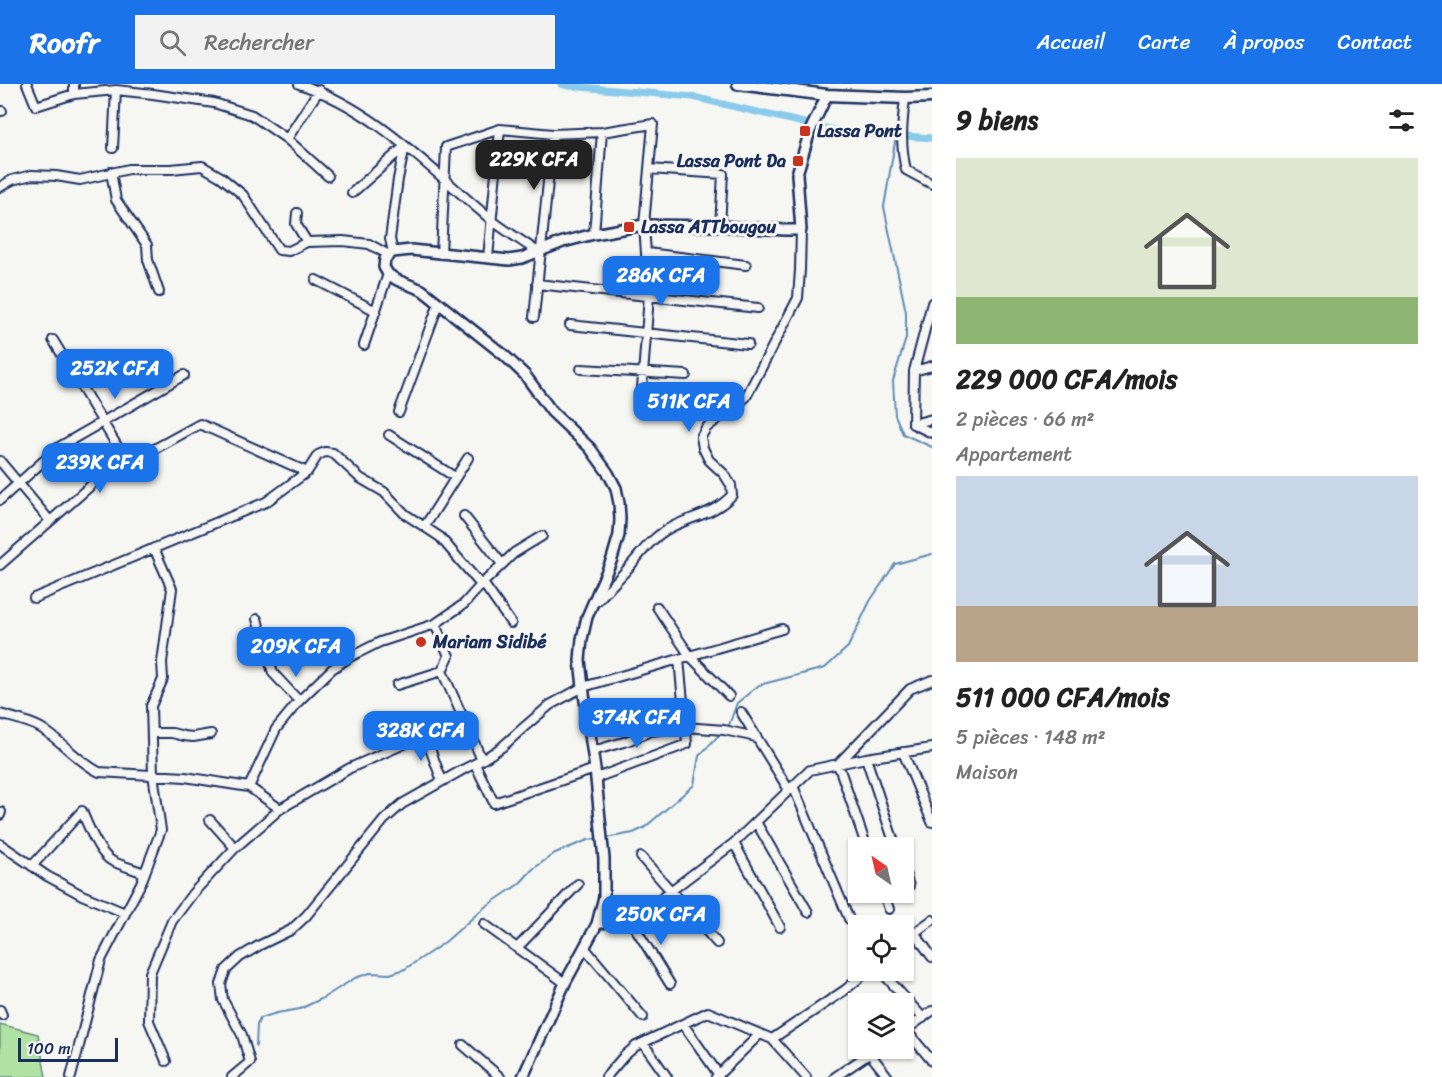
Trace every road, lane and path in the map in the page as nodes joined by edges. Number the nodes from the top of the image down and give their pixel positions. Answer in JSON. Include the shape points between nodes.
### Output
{"nodes":[{"id":1,"x":27,"y":84,"type":"edge"},
{"id":2,"x":74,"y":84,"type":"edge"},
{"id":3,"x":299,"y":84,"type":"edge"},
{"id":4,"x":738,"y":84,"type":"edge"},
{"id":5,"x":116,"y":90,"type":"junction"},
{"id":6,"x":319,"y":90,"type":"junction"},
{"id":7,"x":74,"y":94,"type":"junction"},
{"id":8,"x":827,"y":95,"type":"junction"},
{"id":9,"x":932,"y":97,"type":"edge"},
{"id":10,"x":905,"y":98,"type":"junction"},
{"id":11,"x":500,"y":129,"type":"junction"},
{"id":12,"x":602,"y":132,"type":"junction"},
{"id":13,"x":553,"y":134,"type":"junction"},
{"id":14,"x":287,"y":139,"type":"junction"},
{"id":15,"x":405,"y":146,"type":"junction"},
{"id":16,"x":112,"y":148,"type":"dead end"},
{"id":17,"x":649,"y":168,"type":"junction"},
{"id":18,"x":111,"y":172,"type":"junction"},
{"id":19,"x":328,"y":176,"type":"dead end"},
{"id":20,"x":444,"y":179,"type":"junction"},
{"id":21,"x":932,"y":184,"type":"edge"},
{"id":22,"x":0,"y":187,"type":"edge"},
{"id":23,"x":352,"y":193,"type":"dead end"},
{"id":24,"x":297,"y":213,"type":"dead end"},
{"id":25,"x":491,"y":219,"type":"junction"},
{"id":26,"x":644,"y":225,"type":"junction"},
{"id":27,"x":720,"y":226,"type":"junction"},
{"id":28,"x":801,"y":230,"type":"junction"},
{"id":29,"x":594,"y":234,"type":"junction"},
{"id":30,"x":306,"y":242,"type":"junction"},
{"id":31,"x":539,"y":251,"type":"junction"},
{"id":32,"x":646,"y":253,"type":"junction"},
{"id":33,"x":391,"y":254,"type":"junction"},
{"id":34,"x":441,"y":254,"type":"junction"},
{"id":35,"x":488,"y":258,"type":"junction"},
{"id":36,"x":746,"y":265,"type":"dead end"},
{"id":37,"x":388,"y":274,"type":"junction"},
{"id":38,"x":316,"y":280,"type":"dead end"},
{"id":39,"x":537,"y":284,"type":"junction"},
{"id":40,"x":159,"y":292,"type":"dead end"},
{"id":41,"x":649,"y":296,"type":"junction"},
{"id":42,"x":440,"y":303,"type":"junction"},
{"id":43,"x":931,"y":307,"type":"edge"},
{"id":44,"x":758,"y":308,"type":"dead end"},
{"id":45,"x":376,"y":311,"type":"junction"},
{"id":46,"x":534,"y":317,"type":"dead end"},
{"id":47,"x":570,"y":325,"type":"dead end"},
{"id":48,"x":646,"y":333,"type":"junction"},
{"id":49,"x":53,"y":340,"type":"dead end"},
{"id":50,"x":748,"y":344,"type":"dead end"},
{"id":51,"x":364,"y":345,"type":"dead end"},
{"id":52,"x":932,"y":366,"type":"edge"},
{"id":53,"x":581,"y":369,"type":"dead end"},
{"id":54,"x":914,"y":371,"type":"junction"},
{"id":55,"x":643,"y":373,"type":"junction"},
{"id":56,"x":184,"y":375,"type":"dead end"},
{"id":57,"x":686,"y":375,"type":"dead end"},
{"id":58,"x":642,"y":388,"type":"dead end"},
{"id":59,"x":399,"y":412,"type":"dead end"},
{"id":60,"x":932,"y":419,"type":"edge"},
{"id":61,"x":103,"y":422,"type":"junction"},
{"id":62,"x":913,"y":424,"type":"junction"},
{"id":63,"x":932,"y":433,"type":"edge"},
{"id":64,"x":389,"y":435,"type":"dead end"},
{"id":65,"x":468,"y":458,"type":"dead end"},
{"id":66,"x":0,"y":461,"type":"edge"},
{"id":67,"x":128,"y":464,"type":"junction"},
{"id":68,"x":307,"y":472,"type":"junction"},
{"id":69,"x":456,"y":477,"type":"junction"},
{"id":70,"x":18,"y":483,"type":"junction"},
{"id":71,"x":0,"y":500,"type":"edge"},
{"id":72,"x":464,"y":516,"type":"dead end"},
{"id":73,"x":50,"y":521,"type":"junction"},
{"id":74,"x":424,"y":526,"type":"junction"},
{"id":75,"x":542,"y":536,"type":"dead end"},
{"id":76,"x":154,"y":548,"type":"junction"},
{"id":77,"x":502,"y":564,"type":"junction"},
{"id":78,"x":0,"y":565,"type":"edge"},
{"id":79,"x":482,"y":584,"type":"junction"},
{"id":80,"x":34,"y":598,"type":"dead end"},
{"id":81,"x":592,"y":603,"type":"junction"},
{"id":82,"x":657,"y":607,"type":"dead end"},
{"id":83,"x":257,"y":619,"type":"dead end"},
{"id":84,"x":511,"y":623,"type":"dead end"},
{"id":85,"x":435,"y":624,"type":"junction"},
{"id":86,"x":782,"y":629,"type":"dead end"},
{"id":87,"x":690,"y":656,"type":"junction"},
{"id":88,"x":679,"y":659,"type":"junction"},
{"id":89,"x":442,"y":671,"type":"junction"},
{"id":90,"x":932,"y":680,"type":"edge"},
{"id":91,"x":398,"y":685,"type":"dead end"},
{"id":92,"x":583,"y":687,"type":"junction"},
{"id":93,"x":729,"y":696,"type":"dead end"},
{"id":94,"x":299,"y":701,"type":"junction"},
{"id":95,"x":741,"y":712,"type":"dead end"},
{"id":96,"x":0,"y":714,"type":"edge"},
{"id":97,"x":463,"y":718,"type":"junction"},
{"id":98,"x":685,"y":727,"type":"junction"},
{"id":99,"x":152,"y":733,"type":"junction"},
{"id":100,"x":211,"y":734,"type":"dead end"},
{"id":101,"x":425,"y":735,"type":"junction"},
{"id":102,"x":756,"y":737,"type":"junction"},
{"id":103,"x":932,"y":748,"type":"edge"},
{"id":104,"x":592,"y":750,"type":"junction"},
{"id":105,"x":903,"y":752,"type":"junction"},
{"id":106,"x":866,"y":758,"type":"junction"},
{"id":107,"x":479,"y":762,"type":"junction"},
{"id":108,"x":838,"y":764,"type":"junction"},
{"id":109,"x":153,"y":774,"type":"junction"},
{"id":110,"x":596,"y":774,"type":"junction"},
{"id":111,"x":442,"y":781,"type":"junction"},
{"id":112,"x":249,"y":787,"type":"junction"},
{"id":113,"x":791,"y":788,"type":"junction"},
{"id":114,"x":280,"y":809,"type":"junction"},
{"id":115,"x":210,"y":820,"type":"dead end"},
{"id":116,"x":756,"y":822,"type":"junction"},
{"id":117,"x":932,"y":822,"type":"edge"},
{"id":118,"x":863,"y":837,"type":"edge"},
{"id":119,"x":892,"y":837,"type":"edge"},
{"id":120,"x":734,"y":843,"type":"junction"},
{"id":121,"x":0,"y":844,"type":"edge"},
{"id":122,"x":235,"y":848,"type":"junction"},
{"id":123,"x":641,"y":856,"type":"dead end"},
{"id":124,"x":32,"y":866,"type":"junction"},
{"id":125,"x":145,"y":873,"type":"junction"},
{"id":126,"x":578,"y":884,"type":"dead end"},
{"id":127,"x":671,"y":891,"type":"junction"},
{"id":128,"x":887,"y":903,"type":"edge"},
{"id":129,"x":889,"y":909,"type":"dead end"},
{"id":130,"x":808,"y":912,"type":"dead end"},
{"id":131,"x":125,"y":913,"type":"junction"},
{"id":132,"x":848,"y":917,"type":"edge"},
{"id":133,"x":932,"y":920,"type":"edge"},
{"id":134,"x":631,"y":921,"type":"junction"},
{"id":135,"x":484,"y":924,"type":"dead end"},
{"id":136,"x":597,"y":924,"type":"junction"},
{"id":137,"x":780,"y":927,"type":"dead end"},
{"id":138,"x":914,"y":932,"type":"joint"},
{"id":139,"x":717,"y":943,"type":"dead end"},
{"id":140,"x":584,"y":947,"type":"junction"},
{"id":141,"x":517,"y":948,"type":"junction"},
{"id":142,"x":932,"y":957,"type":"edge"},
{"id":143,"x":856,"y":981,"type":"edge"},
{"id":144,"x":890,"y":981,"type":"edge"},
{"id":145,"x":565,"y":983,"type":"junction"},
{"id":146,"x":670,"y":984,"type":"dead end"},
{"id":147,"x":932,"y":1011,"type":"edge"},
{"id":148,"x":643,"y":1017,"type":"dead end"},
{"id":149,"x":923,"y":1018,"type":"junction"},
{"id":150,"x":683,"y":1024,"type":"junction"},
{"id":151,"x":914,"y":1024,"type":"edge"},
{"id":152,"x":760,"y":1034,"type":"junction"},
{"id":153,"x":772,"y":1039,"type":"junction"},
{"id":154,"x":914,"y":1042,"type":"edge"},
{"id":155,"x":643,"y":1043,"type":"junction"},
{"id":156,"x":463,"y":1045,"type":"dead end"},
{"id":157,"x":863,"y":1059,"type":"edge"},
{"id":158,"x":874,"y":1059,"type":"edge"},
{"id":159,"x":166,"y":1061,"type":"dead end"},
{"id":160,"x":932,"y":1061,"type":"edge"},
{"id":161,"x":717,"y":1076,"type":"edge"},
{"id":162,"x":71,"y":1077,"type":"edge"},
{"id":163,"x":232,"y":1077,"type":"edge"},
{"id":164,"x":500,"y":1077,"type":"edge"},
{"id":165,"x":523,"y":1077,"type":"edge"},
{"id":166,"x":606,"y":1077,"type":"edge"},
{"id":167,"x":667,"y":1077,"type":"edge"},
{"id":168,"x":806,"y":1077,"type":"edge"},
{"id":169,"x":836,"y":1077,"type":"edge"},
{"id":170,"x":888,"y":1077,"type":"edge"}],
"edges":[{"from":1,"to":7,"type":"street","via":[[36,106]]},
{"from":2,"to":7,"type":"street"},
{"from":3,"to":6,"type":"street"},
{"from":4,"to":8,"type":"main road"},
{"from":5,"to":7,"type":"street"},
{"from":5,"to":14,"type":"street","via":[[214,103],[252,115]]},
{"from":5,"to":16,"type":"street"},
{"from":6,"to":14,"type":"street"},
{"from":6,"to":15,"type":"street","via":[[356,110]]},
{"from":8,"to":10,"type":"main road"},
{"from":8,"to":28,"type":"street","via":[[810,131],[797,174]]},
{"from":9,"to":10,"type":"main road"},
{"from":10,"to":21,"type":"street","via":[[902,152],[906,170]]},
{"from":11,"to":13,"type":"street"},
{"from":11,"to":20,"type":"street","via":[[446,147]]},
{"from":11,"to":25,"type":"street"},
{"from":12,"to":13,"type":"street"},
{"from":12,"to":17,"type":"street","via":[[653,124]]},
{"from":12,"to":29,"type":"street"},
{"from":13,"to":31,"type":"street"},
{"from":14,"to":19,"type":"street"},
{"from":15,"to":20,"type":"street"},
{"from":15,"to":23,"type":"street"},
{"from":15,"to":33,"type":"street"},
{"from":17,"to":26,"type":"street"},
{"from":17,"to":27,"type":"street","via":[[723,174]]},
{"from":18,"to":22,"type":"street","via":[[80,180],[32,175]]},
{"from":18,"to":30,"type":"street","via":[[202,166],[243,195],[279,250]]},
{"from":18,"to":40,"type":"street","via":[[116,200],[147,245]]},
{"from":20,"to":25,"type":"street"},
{"from":20,"to":34,"type":"street"},
{"from":24,"to":30,"type":"street","via":[[297,224]]},
{"from":25,"to":31,"type":"street"},
{"from":25,"to":35,"type":"street"},
{"from":26,"to":27,"type":"street"},
{"from":26,"to":29,"type":"street"},
{"from":26,"to":32,"type":"street"},
{"from":27,"to":28,"type":"street"},
{"from":28,"to":81,"type":"street","via":[[798,298],[746,397],[706,428],[701,437],[709,460],[731,485],[732,495],[715,509],[665,531]]},
{"from":29,"to":31,"type":"street"},
{"from":30,"to":33,"type":"street","via":[[369,244]]},
{"from":31,"to":35,"type":"street","via":[[509,260]]},
{"from":31,"to":39,"type":"street"},
{"from":32,"to":36,"type":"street"},
{"from":32,"to":41,"type":"street"},
{"from":33,"to":34,"type":"street","via":[[411,250]]},
{"from":33,"to":37,"type":"street","via":[[385,260]]},
{"from":34,"to":35,"type":"street"},
{"from":37,"to":42,"type":"street"},
{"from":37,"to":45,"type":"street"},
{"from":38,"to":45,"type":"street"},
{"from":39,"to":41,"type":"street"},
{"from":39,"to":46,"type":"street"},
{"from":41,"to":44,"type":"street"},
{"from":41,"to":48,"type":"street"},
{"from":42,"to":59,"type":"street"},
{"from":42,"to":81,"type":"street","via":[[525,375],[552,412],[590,448],[608,472],[619,503],[619,535]]},
{"from":43,"to":54,"type":"street"},
{"from":45,"to":51,"type":"street"},
{"from":47,"to":48,"type":"street"},
{"from":48,"to":50,"type":"street"},
{"from":48,"to":55,"type":"street"},
{"from":49,"to":61,"type":"street"},
{"from":52,"to":54,"type":"street"},
{"from":53,"to":55,"type":"street"},
{"from":54,"to":62,"type":"street"},
{"from":55,"to":57,"type":"street"},
{"from":55,"to":58,"type":"street"},
{"from":56,"to":61,"type":"street"},
{"from":60,"to":62,"type":"street"},
{"from":61,"to":67,"type":"street"},
{"from":61,"to":70,"type":"street","via":[[59,447]]},
{"from":62,"to":63,"type":"street"},
{"from":64,"to":69,"type":"street"},
{"from":65,"to":69,"type":"street"},
{"from":66,"to":70,"type":"street"},
{"from":67,"to":68,"type":"street","via":[[200,424]]},
{"from":67,"to":73,"type":"street","via":[[96,481]]},
{"from":68,"to":74,"type":"street","via":[[318,455],[333,453]]},
{"from":68,"to":76,"type":"street","via":[[266,502]]},
{"from":69,"to":74,"type":"street"},
{"from":70,"to":71,"type":"street"},
{"from":70,"to":73,"type":"street"},
{"from":72,"to":77,"type":"street"},
{"from":73,"to":78,"type":"street"},
{"from":74,"to":79,"type":"street","via":[[441,537]]},
{"from":75,"to":77,"type":"street"},
{"from":76,"to":80,"type":"street"},
{"from":76,"to":99,"type":"street","via":[[172,589],[163,679],[151,706]]},
{"from":77,"to":79,"type":"street"},
{"from":79,"to":84,"type":"street"},
{"from":79,"to":85,"type":"street","via":[[464,604]]},
{"from":81,"to":92,"type":"street","via":[[582,639]]},
{"from":82,"to":87,"type":"street"},
{"from":83,"to":94,"type":"street","via":[[273,673]]},
{"from":85,"to":89,"type":"street","via":[[449,656]]},
{"from":85,"to":94,"type":"street","via":[[380,642],[350,657]]},
{"from":86,"to":87,"type":"street"},
{"from":87,"to":88,"type":"street"},
{"from":87,"to":93,"type":"street"},
{"from":88,"to":92,"type":"street"},
{"from":88,"to":98,"type":"street"},
{"from":89,"to":91,"type":"street"},
{"from":89,"to":97,"type":"street"},
{"from":90,"to":108,"type":"street","via":[[910,689]]},
{"from":92,"to":104,"type":"street"},
{"from":92,"to":107,"type":"street","via":[[550,705]]},
{"from":94,"to":112,"type":"street","via":[[276,729]]},
{"from":95,"to":102,"type":"street"},
{"from":96,"to":109,"type":"street","via":[[40,727],[99,772]]},
{"from":97,"to":101,"type":"street"},
{"from":97,"to":107,"type":"street"},
{"from":98,"to":102,"type":"street"},
{"from":98,"to":104,"type":"street","via":[[651,730]]},
{"from":98,"to":110,"type":"street","via":[[687,744]]},
{"from":99,"to":100,"type":"street","via":[[194,737]]},
{"from":99,"to":109,"type":"street"},
{"from":101,"to":111,"type":"street"},
{"from":101,"to":114,"type":"street","via":[[350,768]]},
{"from":102,"to":113,"type":"street"},
{"from":103,"to":105,"type":"street"},
{"from":104,"to":110,"type":"street"},
{"from":105,"to":106,"type":"street"},
{"from":105,"to":117,"type":"street"},
{"from":106,"to":108,"type":"street"},
{"from":106,"to":119,"type":"street"},
{"from":107,"to":110,"type":"street","via":[[494,803]]},
{"from":107,"to":111,"type":"street"},
{"from":108,"to":113,"type":"street","via":[[810,770]]},
{"from":108,"to":118,"type":"street"},
{"from":109,"to":112,"type":"street"},
{"from":109,"to":125,"type":"street","via":[[161,830]]},
{"from":110,"to":136,"type":"street","via":[[604,897]]},
{"from":111,"to":163,"type":"street","via":[[402,804],[384,820],[291,930],[240,957],[226,970],[221,984],[223,1000],[242,1035],[250,1062]]},
{"from":112,"to":114,"type":"street"},
{"from":113,"to":116,"type":"street"},
{"from":113,"to":132,"type":"street"},
{"from":114,"to":122,"type":"street"},
{"from":115,"to":122,"type":"street"},
{"from":116,"to":120,"type":"street"},
{"from":116,"to":130,"type":"street"},
{"from":120,"to":127,"type":"street"},
{"from":120,"to":137,"type":"street"},
{"from":121,"to":124,"type":"street"},
{"from":122,"to":159,"type":"street","via":[[172,921],[150,973],[149,1021]]},
{"from":123,"to":127,"type":"street"},
{"from":124,"to":125,"type":"street","via":[[82,811],[110,861]]},
{"from":124,"to":131,"type":"street","via":[[82,895]]},
{"from":125,"to":131,"type":"street"},
{"from":126,"to":141,"type":"street"},
{"from":127,"to":134,"type":"street"},
{"from":127,"to":139,"type":"street"},
{"from":128,"to":129,"type":"street"},
{"from":131,"to":162,"type":"street","via":[[101,960]]},
{"from":133,"to":138,"type":"street"},
{"from":134,"to":136,"type":"street"},
{"from":134,"to":146,"type":"street"},
{"from":135,"to":141,"type":"street"},
{"from":136,"to":140,"type":"street"},
{"from":138,"to":142,"type":"street"},
{"from":140,"to":145,"type":"street"},
{"from":140,"to":148,"type":"street"},
{"from":141,"to":145,"type":"street"},
{"from":143,"to":153,"type":"street"},
{"from":144,"to":149,"type":"street"},
{"from":145,"to":165,"type":"street"},
{"from":147,"to":149,"type":"street"},
{"from":149,"to":151,"type":"street"},
{"from":150,"to":152,"type":"street","via":[[708,1012]]},
{"from":150,"to":155,"type":"street"},
{"from":150,"to":161,"type":"street"},
{"from":152,"to":153,"type":"street"},
{"from":152,"to":161,"type":"street"},
{"from":153,"to":168,"type":"street"},
{"from":154,"to":160,"type":"street"},
{"from":155,"to":166,"type":"street","via":[[624,1056]]},
{"from":155,"to":167,"type":"street"},
{"from":156,"to":164,"type":"street"},
{"from":157,"to":169,"type":"street"},
{"from":158,"to":170,"type":"street"}]}
